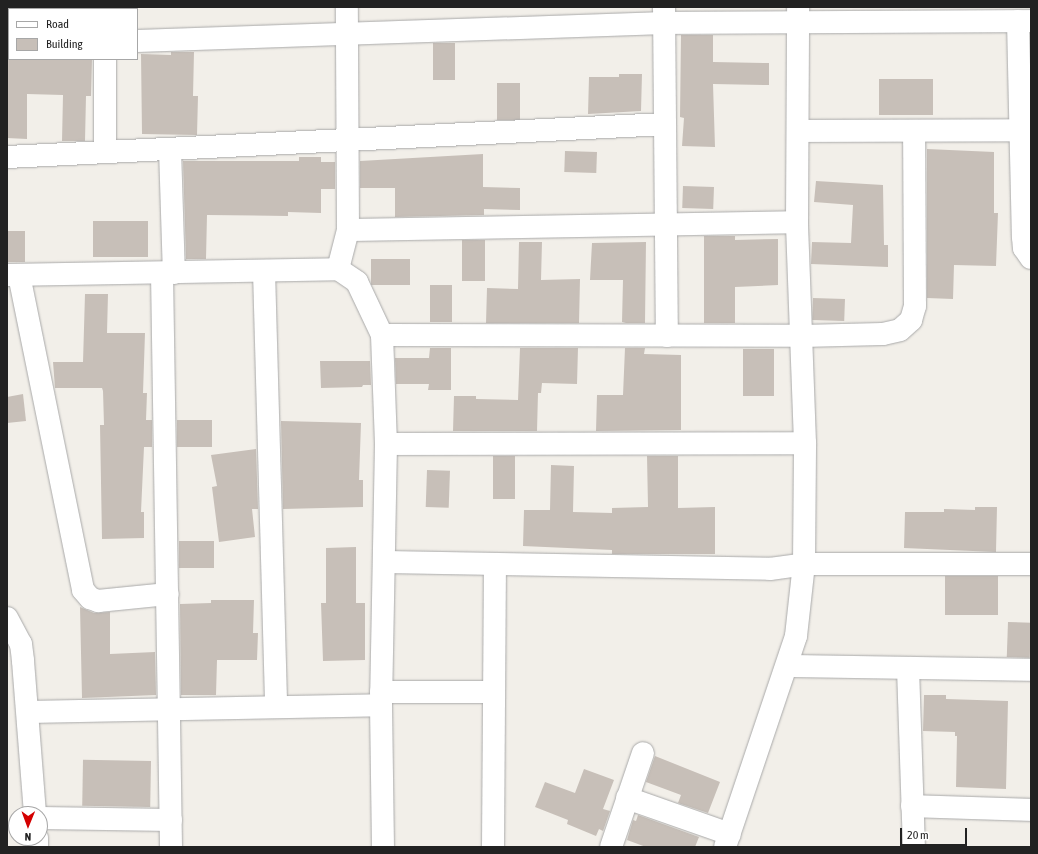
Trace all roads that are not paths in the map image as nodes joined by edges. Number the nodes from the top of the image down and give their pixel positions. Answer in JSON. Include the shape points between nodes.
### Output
{"nodes":[{"id":1,"x":347,"y":7,"type":"edge"},
{"id":2,"x":798,"y":14,"type":"edge"},
{"id":3,"x":664,"y":15,"type":"edge"},
{"id":4,"x":907,"y":15,"type":"edge"},
{"id":5,"x":1024,"y":21,"type":"edge"},
{"id":6,"x":346,"y":34,"type":"junction"},
{"id":7,"x":138,"y":41,"type":"edge"},
{"id":8,"x":105,"y":60,"type":"edge"},
{"id":9,"x":665,"y":124,"type":"junction"},
{"id":10,"x":1026,"y":130,"type":"edge"},
{"id":11,"x":798,"y":131,"type":"junction"},
{"id":12,"x":914,"y":133,"type":"junction"},
{"id":13,"x":348,"y":140,"type":"junction"},
{"id":14,"x":170,"y":149,"type":"junction"},
{"id":15,"x":106,"y":152,"type":"junction"},
{"id":16,"x":7,"y":157,"type":"edge"},
{"id":17,"x":797,"y":222,"type":"junction"},
{"id":18,"x":665,"y":224,"type":"junction"},
{"id":19,"x":348,"y":230,"type":"junction"},
{"id":20,"x":1031,"y":258,"type":"edge"},
{"id":21,"x":338,"y":269,"type":"junction"},
{"id":22,"x":264,"y":271,"type":"junction"},
{"id":23,"x":168,"y":273,"type":"junction"},
{"id":24,"x":13,"y":275,"type":"edge"},
{"id":25,"x":382,"y":335,"type":"junction"},
{"id":26,"x":667,"y":336,"type":"junction"},
{"id":27,"x":802,"y":336,"type":"junction"},
{"id":28,"x":804,"y":442,"type":"junction"},
{"id":29,"x":386,"y":444,"type":"junction"},
{"id":30,"x":385,"y":562,"type":"junction"},
{"id":31,"x":495,"y":564,"type":"junction"},
{"id":32,"x":804,"y":564,"type":"junction"},
{"id":33,"x":1031,"y":564,"type":"edge"},
{"id":34,"x":168,"y":594,"type":"junction"},
{"id":35,"x":7,"y":618,"type":"edge"},
{"id":36,"x":787,"y":666,"type":"junction"},
{"id":37,"x":908,"y":668,"type":"junction"},
{"id":38,"x":1031,"y":670,"type":"edge"},
{"id":39,"x":494,"y":692,"type":"junction"},
{"id":40,"x":381,"y":698,"type":"junction"},
{"id":41,"x":276,"y":707,"type":"junction"},
{"id":42,"x":170,"y":708,"type":"junction"},
{"id":43,"x":28,"y":712,"type":"junction"},
{"id":44,"x":643,"y":753,"type":"dead end"},
{"id":45,"x":628,"y":798,"type":"junction"},
{"id":46,"x":34,"y":806,"type":"edge"},
{"id":47,"x":912,"y":806,"type":"junction"},
{"id":48,"x":1031,"y":810,"type":"edge"},
{"id":49,"x":48,"y":818,"type":"edge"},
{"id":50,"x":171,"y":820,"type":"junction"},
{"id":51,"x":727,"y":841,"type":"edge"},
{"id":52,"x":171,"y":847,"type":"edge"},
{"id":53,"x":383,"y":847,"type":"edge"},
{"id":54,"x":493,"y":847,"type":"edge"},
{"id":55,"x":611,"y":847,"type":"edge"},
{"id":56,"x":914,"y":847,"type":"edge"}],
"edges":[{"from":1,"to":6,"type":"street"},
{"from":2,"to":3,"type":"street"},
{"from":2,"to":4,"type":"street"},
{"from":2,"to":11,"type":"street"},
{"from":3,"to":6,"type":"street"},
{"from":3,"to":9,"type":"street"},
{"from":4,"to":5,"type":"street"},
{"from":5,"to":10,"type":"street"},
{"from":6,"to":7,"type":"street"},
{"from":6,"to":13,"type":"street"},
{"from":8,"to":15,"type":"street"},
{"from":9,"to":13,"type":"street"},
{"from":9,"to":18,"type":"street"},
{"from":10,"to":12,"type":"street"},
{"from":10,"to":20,"type":"street","via":[[1023,237],[1024,248]]},
{"from":11,"to":12,"type":"street"},
{"from":11,"to":17,"type":"street"},
{"from":12,"to":27,"type":"street","via":[[915,306],[911,320],[900,330],[884,334]]},
{"from":13,"to":14,"type":"street"},
{"from":13,"to":19,"type":"street"},
{"from":14,"to":15,"type":"street"},
{"from":14,"to":23,"type":"street"},
{"from":15,"to":16,"type":"street"},
{"from":17,"to":18,"type":"street"},
{"from":17,"to":27,"type":"street"},
{"from":18,"to":19,"type":"street"},
{"from":18,"to":26,"type":"street"},
{"from":19,"to":21,"type":"street"},
{"from":21,"to":22,"type":"street"},
{"from":21,"to":25,"type":"street","via":[[357,282]]},
{"from":22,"to":23,"type":"street"},
{"from":22,"to":41,"type":"street"},
{"from":23,"to":24,"type":"street"},
{"from":23,"to":34,"type":"street"},
{"from":24,"to":34,"type":"street","via":[[83,590],[90,598],[98,601]]},
{"from":25,"to":26,"type":"street"},
{"from":25,"to":29,"type":"street"},
{"from":26,"to":27,"type":"street"},
{"from":27,"to":28,"type":"street"},
{"from":28,"to":29,"type":"street"},
{"from":28,"to":32,"type":"street"},
{"from":29,"to":30,"type":"street"},
{"from":30,"to":31,"type":"street"},
{"from":30,"to":40,"type":"street"},
{"from":31,"to":32,"type":"street","via":[[770,569]]},
{"from":31,"to":39,"type":"street"},
{"from":32,"to":33,"type":"street"},
{"from":32,"to":36,"type":"street","via":[[796,636]]},
{"from":34,"to":42,"type":"street"},
{"from":35,"to":43,"type":"street","via":[[20,644]]},
{"from":36,"to":37,"type":"street"},
{"from":36,"to":51,"type":"street"},
{"from":37,"to":38,"type":"street"},
{"from":37,"to":47,"type":"street"},
{"from":39,"to":40,"type":"street"},
{"from":39,"to":54,"type":"street"},
{"from":40,"to":41,"type":"street"},
{"from":40,"to":53,"type":"street"},
{"from":41,"to":42,"type":"street"},
{"from":42,"to":43,"type":"street"},
{"from":42,"to":50,"type":"street"},
{"from":43,"to":46,"type":"street"},
{"from":44,"to":45,"type":"street"},
{"from":45,"to":51,"type":"street"},
{"from":45,"to":55,"type":"street"},
{"from":47,"to":48,"type":"street"},
{"from":47,"to":56,"type":"street"},
{"from":49,"to":50,"type":"street"},
{"from":50,"to":52,"type":"street"}]}
